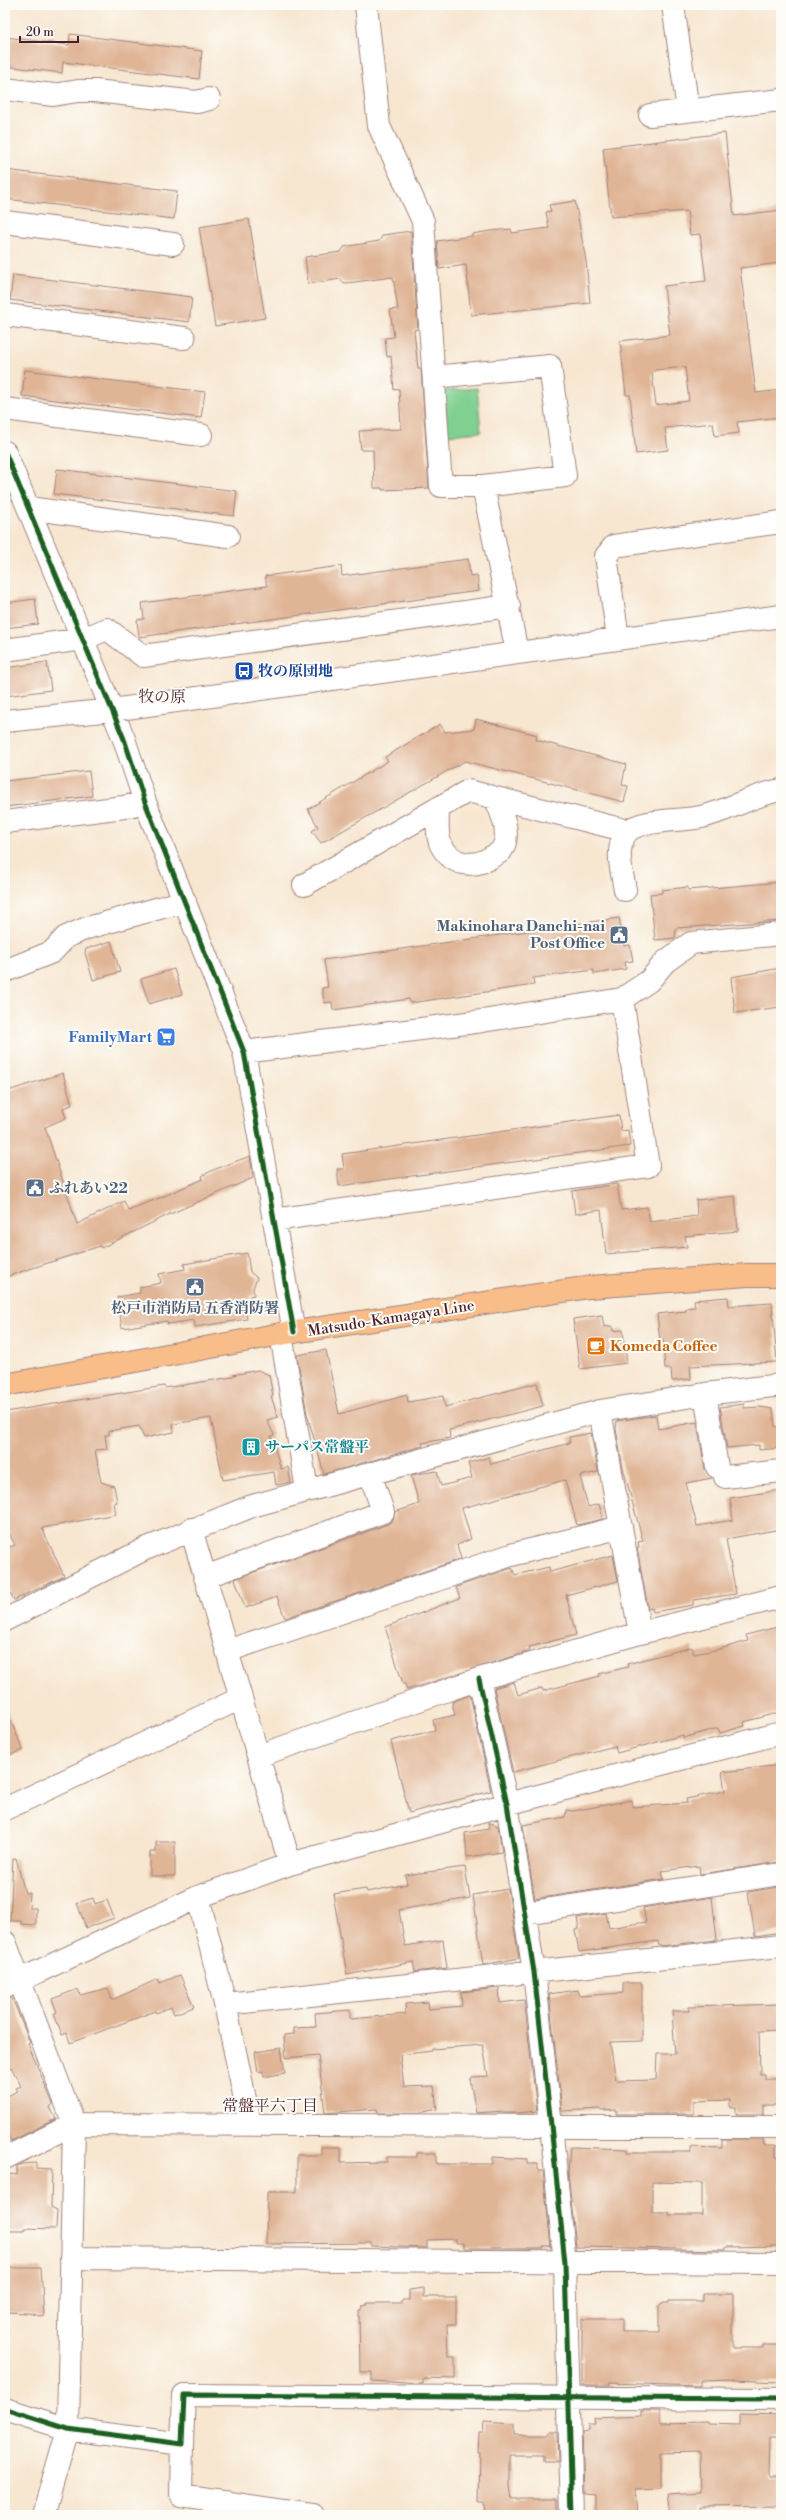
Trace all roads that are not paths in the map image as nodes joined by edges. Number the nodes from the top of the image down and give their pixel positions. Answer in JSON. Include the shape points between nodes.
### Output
{"nodes":[{"id":1,"x":366,"y":5,"type":"edge"},
{"id":2,"x":673,"y":5,"type":"edge"},
{"id":3,"x":5,"y":89,"type":"edge"},
{"id":4,"x":209,"y":99,"type":"dead end"},
{"id":5,"x":781,"y":100,"type":"edge"},
{"id":6,"x":688,"y":110,"type":"junction"},
{"id":7,"x":650,"y":115,"type":"dead end"},
{"id":8,"x":5,"y":222,"type":"edge"},
{"id":9,"x":173,"y":244,"type":"dead end"},
{"id":10,"x":5,"y":315,"type":"edge"},
{"id":11,"x":184,"y":338,"type":"dead end"},
{"id":12,"x":434,"y":377,"type":"junction"},
{"id":13,"x":5,"y":409,"type":"edge"},
{"id":14,"x":201,"y":435,"type":"dead end"},
{"id":15,"x":5,"y":452,"type":"edge"},
{"id":16,"x":483,"y":486,"type":"junction"},
{"id":17,"x":29,"y":508,"type":"junction"},
{"id":18,"x":781,"y":522,"type":"edge"},
{"id":19,"x":228,"y":536,"type":"dead end"},
{"id":20,"x":509,"y":606,"type":"junction"},
{"id":21,"x":781,"y":616,"type":"edge"},
{"id":22,"x":618,"y":638,"type":"junction"},
{"id":23,"x":83,"y":639,"type":"junction"},
{"id":24,"x":5,"y":650,"type":"edge"},
{"id":25,"x":517,"y":652,"type":"junction"},
{"id":26,"x":112,"y":710,"type":"junction"},
{"id":27,"x":5,"y":721,"type":"edge"},
{"id":28,"x":781,"y":790,"type":"edge"},
{"id":29,"x":495,"y":798,"type":"junction"},
{"id":30,"x":146,"y":802,"type":"junction"},
{"id":31,"x":438,"y":808,"type":"junction"},
{"id":32,"x":5,"y":822,"type":"edge"},
{"id":33,"x":628,"y":831,"type":"junction"},
{"id":34,"x":304,"y":885,"type":"dead end"},
{"id":35,"x":624,"y":890,"type":"dead end"},
{"id":36,"x":185,"y":901,"type":"junction"},
{"id":37,"x":781,"y":934,"type":"edge"},
{"id":38,"x":5,"y":971,"type":"edge"},
{"id":39,"x":622,"y":999,"type":"junction"},
{"id":40,"x":244,"y":1052,"type":"junction"},
{"id":41,"x":274,"y":1220,"type":"junction"},
{"id":42,"x":781,"y":1275,"type":"edge"},
{"id":43,"x":287,"y":1333,"type":"junction"},
{"id":44,"x":781,"y":1385,"type":"edge"},
{"id":45,"x":5,"y":1386,"type":"edge"},
{"id":46,"x":705,"y":1394,"type":"junction"},
{"id":47,"x":600,"y":1411,"type":"junction"},
{"id":48,"x":781,"y":1472,"type":"edge"},
{"id":49,"x":370,"y":1473,"type":"junction"},
{"id":50,"x":307,"y":1490,"type":"junction"},
{"id":51,"x":621,"y":1526,"type":"junction"},
{"id":52,"x":191,"y":1529,"type":"junction"},
{"id":53,"x":205,"y":1577,"type":"junction"},
{"id":54,"x":781,"y":1597,"type":"edge"},
{"id":55,"x":5,"y":1620,"type":"edge"},
{"id":56,"x":640,"y":1633,"type":"junction"},
{"id":57,"x":227,"y":1651,"type":"junction"},
{"id":58,"x":478,"y":1679,"type":"junction"},
{"id":59,"x":241,"y":1698,"type":"junction"},
{"id":60,"x":781,"y":1733,"type":"edge"},
{"id":61,"x":258,"y":1756,"type":"junction"},
{"id":62,"x":507,"y":1804,"type":"junction"},
{"id":63,"x":5,"y":1808,"type":"edge"},
{"id":64,"x":290,"y":1864,"type":"junction"},
{"id":65,"x":781,"y":1874,"type":"edge"},
{"id":66,"x":198,"y":1897,"type":"junction"},
{"id":67,"x":525,"y":1914,"type":"junction"},
{"id":68,"x":5,"y":1942,"type":"edge"},
{"id":69,"x":781,"y":1946,"type":"edge"},
{"id":70,"x":534,"y":1972,"type":"junction"},
{"id":71,"x":12,"y":1984,"type":"edge"},
{"id":72,"x":225,"y":2004,"type":"junction"},
{"id":73,"x":250,"y":2123,"type":"junction"},
{"id":74,"x":74,"y":2124,"type":"junction"},
{"id":75,"x":551,"y":2125,"type":"junction"},
{"id":76,"x":781,"y":2127,"type":"edge"},
{"id":77,"x":5,"y":2158,"type":"edge"},
{"id":78,"x":71,"y":2258,"type":"junction"},
{"id":79,"x":564,"y":2263,"type":"junction"},
{"id":80,"x":781,"y":2263,"type":"edge"},
{"id":81,"x":569,"y":2397,"type":"junction"},
{"id":82,"x":781,"y":2398,"type":"edge"},
{"id":83,"x":5,"y":2409,"type":"edge"},
{"id":84,"x":68,"y":2429,"type":"junction"},
{"id":85,"x":182,"y":2444,"type":"junction"},
{"id":86,"x":43,"y":2515,"type":"edge"},
{"id":87,"x":312,"y":2515,"type":"edge"},
{"id":88,"x":572,"y":2515,"type":"edge"}],
"edges":[{"from":1,"to":12,"type":"street","via":[[379,126],[423,221]]},
{"from":2,"to":6,"type":"street"},
{"from":3,"to":4,"type":"street","via":[[53,95],[78,90],[197,102]]},
{"from":5,"to":6,"type":"street"},
{"from":6,"to":7,"type":"street"},
{"from":8,"to":9,"type":"street"},
{"from":10,"to":11,"type":"street"},
{"from":12,"to":16,"type":"street","via":[[441,486]]},
{"from":12,"to":16,"type":"street","via":[[550,366],[565,476]]},
{"from":13,"to":14,"type":"street"},
{"from":15,"to":17,"type":"street"},
{"from":16,"to":20,"type":"street"},
{"from":17,"to":19,"type":"street"},
{"from":17,"to":23,"type":"street"},
{"from":18,"to":22,"type":"street","via":[[614,546],[606,556]]},
{"from":20,"to":23,"type":"street","via":[[143,656],[107,629]]},
{"from":20,"to":25,"type":"street"},
{"from":21,"to":22,"type":"street"},
{"from":22,"to":25,"type":"street"},
{"from":23,"to":24,"type":"street"},
{"from":23,"to":26,"type":"street"},
{"from":25,"to":26,"type":"street"},
{"from":26,"to":27,"type":"street"},
{"from":26,"to":30,"type":"street"},
{"from":28,"to":33,"type":"street","via":[[764,793],[701,817],[639,825]]},
{"from":29,"to":31,"type":"street","via":[[468,791]]},
{"from":29,"to":31,"type":"street","via":[[506,831],[501,851],[485,862],[466,865],[451,859],[441,844]]},
{"from":29,"to":33,"type":"street"},
{"from":30,"to":32,"type":"street"},
{"from":30,"to":36,"type":"street"},
{"from":31,"to":34,"type":"street"},
{"from":33,"to":35,"type":"street","via":[[619,848]]},
{"from":36,"to":38,"type":"street","via":[[87,928],[66,937],[52,952]]},
{"from":36,"to":40,"type":"street"},
{"from":37,"to":39,"type":"street","via":[[691,943],[665,962],[649,981]]},
{"from":39,"to":40,"type":"street","via":[[482,1021]]},
{"from":39,"to":41,"type":"street","via":[[648,1166]]},
{"from":40,"to":41,"type":"street"},
{"from":41,"to":43,"type":"street"},
{"from":42,"to":43,"type":"main road","name":"Matsudo-Kamagaya Line","via":[[747,1275],[590,1287]]},
{"from":43,"to":45,"type":"main road","name":"Matsudo-Kamagaya Line"},
{"from":43,"to":50,"type":"street"},
{"from":44,"to":46,"type":"street"},
{"from":46,"to":47,"type":"street"},
{"from":46,"to":48,"type":"street","via":[[721,1472]]},
{"from":47,"to":49,"type":"street"},
{"from":47,"to":51,"type":"street"},
{"from":49,"to":50,"type":"street"},
{"from":49,"to":53,"type":"street","via":[[383,1512]]},
{"from":50,"to":52,"type":"street","via":[[252,1506]]},
{"from":51,"to":56,"type":"street"},
{"from":51,"to":57,"type":"street","via":[[511,1555]]},
{"from":52,"to":53,"type":"street"},
{"from":52,"to":55,"type":"street","via":[[145,1549]]},
{"from":53,"to":57,"type":"street"},
{"from":54,"to":56,"type":"street"},
{"from":56,"to":58,"type":"street"},
{"from":57,"to":59,"type":"street"},
{"from":58,"to":61,"type":"street"},
{"from":58,"to":62,"type":"street"},
{"from":59,"to":61,"type":"street"},
{"from":59,"to":63,"type":"street"},
{"from":60,"to":62,"type":"street"},
{"from":61,"to":64,"type":"street"},
{"from":62,"to":64,"type":"street"},
{"from":62,"to":67,"type":"street"},
{"from":64,"to":66,"type":"street"},
{"from":65,"to":67,"type":"street"},
{"from":66,"to":71,"type":"street"},
{"from":66,"to":72,"type":"street"},
{"from":67,"to":70,"type":"street"},
{"from":68,"to":71,"type":"street"},
{"from":69,"to":70,"type":"street"},
{"from":70,"to":72,"type":"street"},
{"from":70,"to":75,"type":"street"},
{"from":71,"to":74,"type":"street"},
{"from":72,"to":73,"type":"street"},
{"from":73,"to":74,"type":"street"},
{"from":73,"to":75,"type":"street"},
{"from":74,"to":77,"type":"street"},
{"from":74,"to":78,"type":"street"},
{"from":75,"to":76,"type":"street"},
{"from":75,"to":79,"type":"street"},
{"from":78,"to":79,"type":"street"},
{"from":78,"to":84,"type":"street"},
{"from":79,"to":80,"type":"street"},
{"from":79,"to":81,"type":"street"},
{"from":81,"to":82,"type":"street"},
{"from":81,"to":85,"type":"street","via":[[184,2395]]},
{"from":81,"to":88,"type":"street"},
{"from":83,"to":84,"type":"street"},
{"from":84,"to":85,"type":"street"},
{"from":84,"to":86,"type":"street"},
{"from":85,"to":87,"type":"street","via":[[181,2496]]}]}
